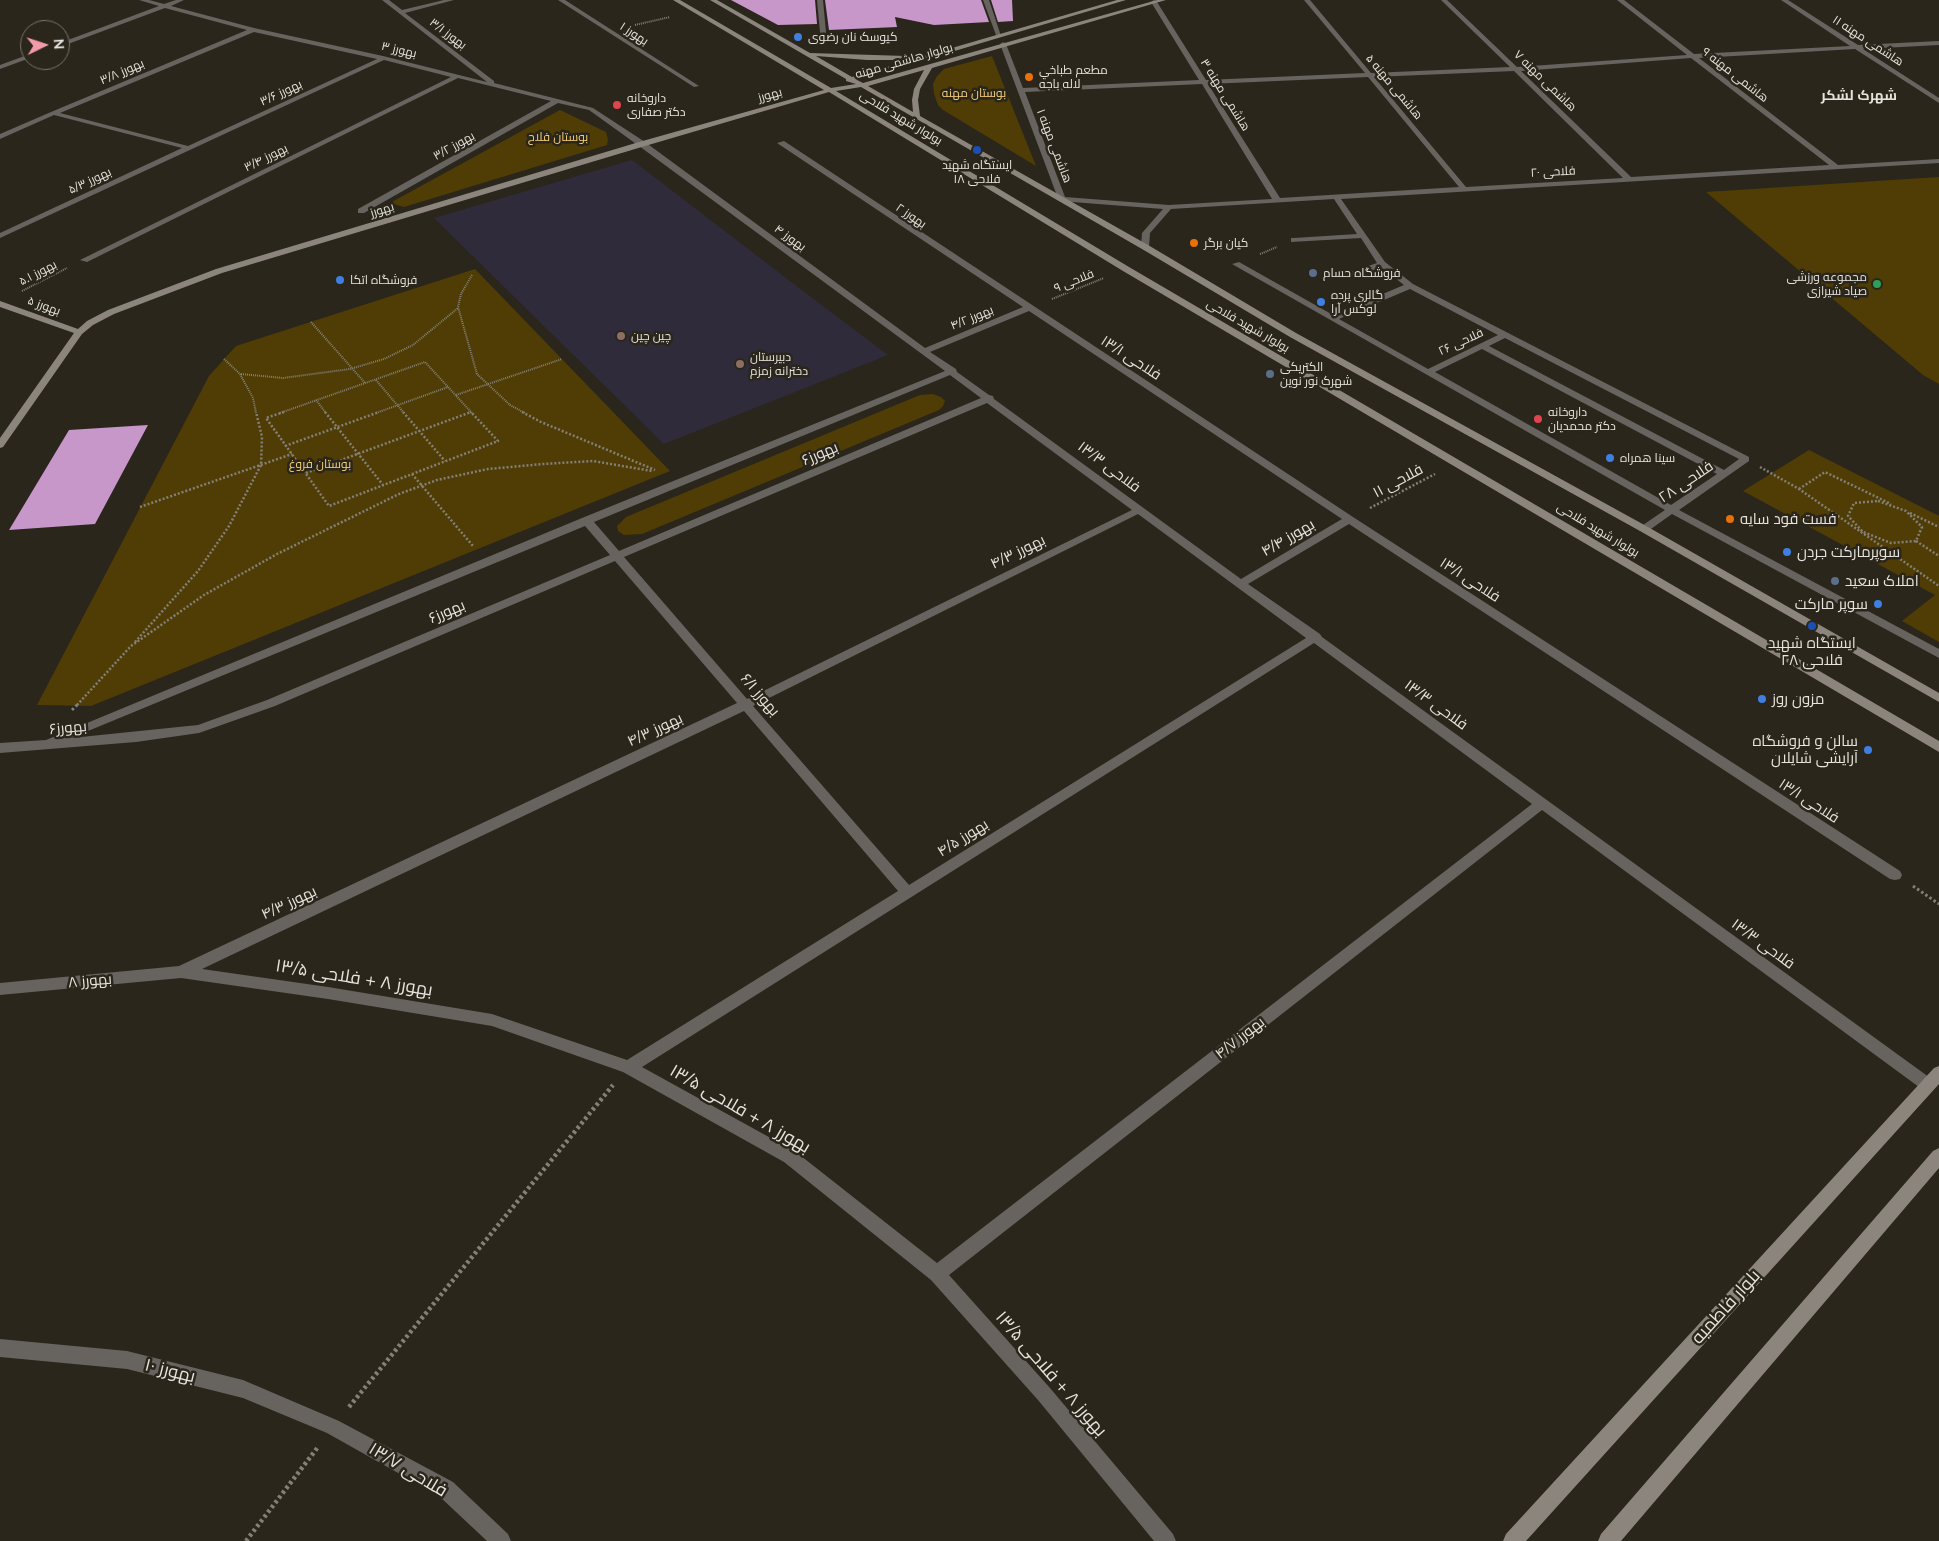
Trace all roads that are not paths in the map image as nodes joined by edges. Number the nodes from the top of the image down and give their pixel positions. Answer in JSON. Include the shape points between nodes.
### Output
{"nodes":[{"id":1,"x":142,"y":0,"type":"edge"},
{"id":2,"x":181,"y":0,"type":"edge"},
{"id":3,"x":385,"y":0,"type":"edge"},
{"id":4,"x":451,"y":0,"type":"edge"},
{"id":5,"x":561,"y":0,"type":"edge"},
{"id":6,"x":676,"y":0,"type":"edge"},
{"id":7,"x":713,"y":0,"type":"edge"},
{"id":8,"x":820,"y":0,"type":"edge"},
{"id":9,"x":986,"y":0,"type":"edge"},
{"id":10,"x":1123,"y":0,"type":"edge"},
{"id":11,"x":1163,"y":0,"type":"edge"},
{"id":12,"x":1307,"y":0,"type":"edge"},
{"id":13,"x":1444,"y":0,"type":"edge"},
{"id":14,"x":1620,"y":0,"type":"edge"},
{"id":15,"x":1784,"y":0,"type":"edge"},
{"id":16,"x":1154,"y":2,"type":"junction"},
{"id":17,"x":166,"y":6,"type":"junction"},
{"id":18,"x":400,"y":12,"type":"junction"},
{"id":19,"x":253,"y":30,"type":"junction"},
{"id":20,"x":999,"y":35,"type":"junction"},
{"id":21,"x":70,"y":41,"type":"edge"},
{"id":22,"x":824,"y":43,"type":"dead end"},
{"id":23,"x":1939,"y":43,"type":"edge"},
{"id":24,"x":1003,"y":44,"type":"junction"},
{"id":25,"x":1857,"y":48,"type":"junction"},
{"id":26,"x":809,"y":54,"type":"junction"},
{"id":27,"x":1692,"y":56,"type":"junction"},
{"id":28,"x":383,"y":58,"type":"junction"},
{"id":29,"x":921,"y":58,"type":"junction"},
{"id":30,"x":20,"y":60,"type":"edge"},
{"id":31,"x":931,"y":65,"type":"junction"},
{"id":32,"x":0,"y":67,"type":"edge"},
{"id":33,"x":1516,"y":69,"type":"junction"},
{"id":34,"x":458,"y":76,"type":"junction"},
{"id":35,"x":1371,"y":76,"type":"junction"},
{"id":36,"x":851,"y":78,"type":"junction"},
{"id":37,"x":1204,"y":82,"type":"junction"},
{"id":38,"x":864,"y":85,"type":"junction"},
{"id":39,"x":498,"y":86,"type":"junction"},
{"id":40,"x":696,"y":86,"type":"dead end"},
{"id":41,"x":830,"y":90,"type":"junction"},
{"id":42,"x":1021,"y":90,"type":"junction"},
{"id":43,"x":557,"y":101,"type":"junction"},
{"id":44,"x":1939,"y":101,"type":"edge"},
{"id":45,"x":54,"y":113,"type":"junction"},
{"id":46,"x":917,"y":116,"type":"junction"},
{"id":47,"x":0,"y":137,"type":"edge"},
{"id":48,"x":781,"y":143,"type":"dead end"},
{"id":49,"x":642,"y":144,"type":"junction"},
{"id":50,"x":189,"y":148,"type":"junction"},
{"id":51,"x":1939,"y":161,"type":"edge"},
{"id":52,"x":1836,"y":167,"type":"junction"},
{"id":53,"x":1629,"y":179,"type":"junction"},
{"id":54,"x":1464,"y":189,"type":"junction"},
{"id":55,"x":1336,"y":197,"type":"junction"},
{"id":56,"x":1062,"y":199,"type":"junction"},
{"id":57,"x":1278,"y":200,"type":"junction"},
{"id":58,"x":1169,"y":207,"type":"junction"},
{"id":59,"x":361,"y":211,"type":"dead end"},
{"id":60,"x":0,"y":236,"type":"edge"},
{"id":61,"x":1362,"y":236,"type":"junction"},
{"id":62,"x":1294,"y":240,"type":"dead end"},
{"id":63,"x":1145,"y":247,"type":"junction"},
{"id":64,"x":84,"y":260,"type":"road end"},
{"id":65,"x":1236,"y":264,"type":"dead end"},
{"id":66,"x":1382,"y":264,"type":"junction"},
{"id":67,"x":1354,"y":274,"type":"dead end"},
{"id":68,"x":1410,"y":286,"type":"junction"},
{"id":69,"x":0,"y":304,"type":"edge"},
{"id":70,"x":1028,"y":308,"type":"junction"},
{"id":71,"x":1333,"y":318,"type":"junction"},
{"id":72,"x":79,"y":332,"type":"junction"},
{"id":73,"x":1505,"y":336,"type":"junction"},
{"id":74,"x":1483,"y":346,"type":"junction"},
{"id":75,"x":925,"y":351,"type":"junction"},
{"id":76,"x":953,"y":371,"type":"junction"},
{"id":77,"x":1428,"y":372,"type":"junction"},
{"id":78,"x":990,"y":398,"type":"junction"},
{"id":79,"x":0,"y":445,"type":"edge"},
{"id":80,"x":1724,"y":474,"type":"junction"},
{"id":81,"x":1139,"y":510,"type":"junction"},
{"id":82,"x":1672,"y":510,"type":"junction"},
{"id":83,"x":1349,"y":519,"type":"junction"},
{"id":84,"x":586,"y":520,"type":"junction"},
{"id":85,"x":1644,"y":529,"type":"junction"},
{"id":86,"x":616,"y":556,"type":"junction"},
{"id":87,"x":1242,"y":583,"type":"junction"},
{"id":88,"x":1316,"y":637,"type":"junction"},
{"id":89,"x":1939,"y":654,"type":"edge"},
{"id":90,"x":1939,"y":698,"type":"edge"},
{"id":91,"x":747,"y":704,"type":"junction"},
{"id":92,"x":39,"y":746,"type":"junction"},
{"id":93,"x":1939,"y":747,"type":"edge"},
{"id":94,"x":0,"y":748,"type":"edge"},
{"id":95,"x":1542,"y":803,"type":"junction"},
{"id":96,"x":1895,"y":875,"type":"road end"},
{"id":97,"x":908,"y":892,"type":"junction"},
{"id":98,"x":181,"y":972,"type":"junction"},
{"id":99,"x":0,"y":989,"type":"edge"},
{"id":100,"x":628,"y":1067,"type":"junction"},
{"id":101,"x":1933,"y":1079,"type":"edge"},
{"id":102,"x":1939,"y":1156,"type":"edge"},
{"id":103,"x":937,"y":1274,"type":"junction"},
{"id":104,"x":0,"y":1348,"type":"edge"},
{"id":105,"x":333,"y":1427,"type":"joint"},
{"id":106,"x":501,"y":1541,"type":"edge"},
{"id":107,"x":1166,"y":1541,"type":"edge"},
{"id":108,"x":1513,"y":1541,"type":"edge"},
{"id":109,"x":1608,"y":1541,"type":"edge"}],
"edges":[{"from":1,"to":17,"type":"street","name":"بهورز ۳"},
{"from":2,"to":17,"type":"street"},
{"from":3,"to":18,"type":"street","name":"بهورز ۳/۱"},
{"from":4,"to":18,"type":"street"},
{"from":5,"to":40,"type":"street","name":"بهورز ۱"},
{"from":6,"to":41,"type":"main road","name":"بولوار شهید فلاحی"},
{"from":7,"to":26,"type":"main road","name":"بولوار شهید فلاحی"},
{"from":8,"to":22,"type":"street"},
{"from":9,"to":20,"type":"street"},
{"from":10,"to":20,"type":"main road","name":"بولوار هاشمی مهنه"},
{"from":11,"to":16,"type":"main road","name":"بولوار هاشمی مهنه"},
{"from":12,"to":35,"type":"street","name":"هاشمی مهنه ۵"},
{"from":13,"to":33,"type":"street","name":"هاشمی مهنه ۷"},
{"from":14,"to":27,"type":"street","name":"هاشمی مهنه ۹"},
{"from":15,"to":25,"type":"street","name":"هاشمی مهنه ۱۱"},
{"from":16,"to":24,"type":"main road","name":"بولوار هاشمی مهنه"},
{"from":16,"to":37,"type":"street","name":"هاشمی مهنه ۳"},
{"from":17,"to":19,"type":"street","name":"بهورز ۳"},
{"from":17,"to":21,"type":"street"},
{"from":18,"to":39,"type":"street","name":"بهورز ۳/۱"},
{"from":19,"to":28,"type":"street","name":"بهورز ۳"},
{"from":19,"to":45,"type":"street","name":"بهورز ۳/۸"},
{"from":20,"to":29,"type":"main road","name":"بولوار هاشمی مهنه"},
{"from":23,"to":25,"type":"street"},
{"from":24,"to":31,"type":"main road","name":"بولوار هاشمی مهنه"},
{"from":24,"to":42,"type":"street","name":"هاشمی مهنه ۱"},
{"from":25,"to":27,"type":"street"},
{"from":25,"to":44,"type":"street","name":"هاشمی مهنه ۱۱"},
{"from":26,"to":29,"type":"main road"},
{"from":26,"to":36,"type":"main road","name":"بولوار شهید فلاحی"},
{"from":27,"to":33,"type":"street"},
{"from":27,"to":52,"type":"street","name":"هاشمی مهنه ۹"},
{"from":28,"to":34,"type":"street","name":"بهورز ۳"},
{"from":28,"to":50,"type":"street","name":"بهورز ۳/۶"},
{"from":29,"to":36,"type":"main road","name":"بولوار هاشمی مهنه"},
{"from":30,"to":32,"type":"street"},
{"from":31,"to":38,"type":"main road","name":"بولوار هاشمی مهنه"},
{"from":31,"to":46,"type":"main road","via":[[917,88]]},
{"from":33,"to":35,"type":"street"},
{"from":33,"to":53,"type":"street","name":"هاشمی مهنه ۷"},
{"from":34,"to":39,"type":"street","name":"بهورز ۳"},
{"from":34,"to":64,"type":"street","name":"بهورز ۳/۴"},
{"from":35,"to":37,"type":"street"},
{"from":35,"to":54,"type":"street","name":"هاشمی مهنه ۵"},
{"from":36,"to":38,"type":"main road","name":"بولوار شهید فلاحی"},
{"from":36,"to":41,"type":"main road","name":"بولوار هاشمی مهنه"},
{"from":37,"to":42,"type":"street"},
{"from":37,"to":57,"type":"street","name":"هاشمی مهنه ۳"},
{"from":38,"to":41,"type":"main road","name":"بولوار هاشمی مهنه"},
{"from":38,"to":46,"type":"main road","name":"بولوار شهید فلاحی"},
{"from":39,"to":43,"type":"street","name":"بهورز ۳"},
{"from":41,"to":49,"type":"main road","name":"بهورز"},
{"from":41,"to":93,"type":"main road","name":"بولوار شهید فلاحی","via":[[1126,269]]},
{"from":42,"to":56,"type":"street","name":"هاشمی مهنه ۱"},
{"from":43,"to":49,"type":"street","name":"بهورز ۳","via":[[591,109]]},
{"from":43,"to":59,"type":"street","name":"بهورز ۳/۲"},
{"from":45,"to":47,"type":"street","name":"بهورز ۳/۸"},
{"from":45,"to":50,"type":"street"},
{"from":46,"to":56,"type":"main road","name":"بولوار شهید فلاحی"},
{"from":48,"to":70,"type":"street","name":"بهورز ۲"},
{"from":49,"to":72,"type":"main road","name":"بهورز","via":[[219,271],[111,312]]},
{"from":49,"to":75,"type":"street","name":"بهورز ۴"},
{"from":50,"to":60,"type":"street","name":"بهورز ۵/۳"},
{"from":51,"to":52,"type":"street","name":"فلاحی ۲۰"},
{"from":52,"to":53,"type":"street","name":"فلاحی ۲۰"},
{"from":53,"to":54,"type":"street","name":"فلاحی ۲۰"},
{"from":54,"to":55,"type":"street","name":"فلاحی ۲۰"},
{"from":55,"to":57,"type":"street","name":"فلاحی ۲۰"},
{"from":55,"to":61,"type":"street"},
{"from":56,"to":58,"type":"street","name":"فلاحی ۲۰"},
{"from":56,"to":63,"type":"main road","name":"بولوار شهید فلاحی"},
{"from":57,"to":58,"type":"street","name":"فلاحی ۲۰"},
{"from":58,"to":63,"type":"street","via":[[1146,233]]},
{"from":61,"to":62,"type":"street"},
{"from":61,"to":66,"type":"street"},
{"from":63,"to":85,"type":"main road","name":"بولوار شهید فلاحی","via":[[1293,335]]},
{"from":65,"to":71,"type":"street"},
{"from":66,"to":67,"type":"street"},
{"from":66,"to":68,"type":"street"},
{"from":68,"to":71,"type":"street"},
{"from":68,"to":73,"type":"street"},
{"from":69,"to":72,"type":"main road","name":"بهورز ۵"},
{"from":70,"to":75,"type":"street","name":"بهورز ۴/۲"},
{"from":70,"to":83,"type":"street","name":"فلاحی ۱۳/۱"},
{"from":71,"to":77,"type":"street"},
{"from":72,"to":79,"type":"main road","name":"بهورز"},
{"from":73,"to":74,"type":"street","name":"فلاحی ۲۶"},
{"from":73,"to":80,"type":"street","name":"فلاحی ۲۸","via":[[1746,459]]},
{"from":74,"to":77,"type":"street","name":"فلاحی ۲۶"},
{"from":74,"to":80,"type":"street"},
{"from":75,"to":76,"type":"street","name":"فلاحی ۱۳/۳"},
{"from":76,"to":78,"type":"street","name":"فلاحی ۱۳/۳"},
{"from":76,"to":84,"type":"street","name":"بهورز۶"},
{"from":77,"to":82,"type":"street"},
{"from":78,"to":81,"type":"street","name":"فلاحی ۱۳/۳"},
{"from":78,"to":86,"type":"street","name":"بهورز۶"},
{"from":80,"to":82,"type":"street","name":"فلاحی ۲۸"},
{"from":81,"to":87,"type":"street","name":"فلاحی ۱۳/۳"},
{"from":81,"to":91,"type":"street","name":"بهورز ۴/۳"},
{"from":82,"to":85,"type":"street","name":"فلاحی ۲۸"},
{"from":82,"to":89,"type":"street"},
{"from":83,"to":87,"type":"street","name":"بهورز ۴/۴"},
{"from":83,"to":96,"type":"street","name":"فلاحی ۱۳/۱"},
{"from":84,"to":86,"type":"street","name":"بهورز ۶/۱"},
{"from":84,"to":92,"type":"street","name":"بهورز۶"},
{"from":85,"to":90,"type":"main road","name":"بولوار شهید فلاحی"},
{"from":86,"to":91,"type":"street","name":"بهورز ۶/۱"},
{"from":86,"to":92,"type":"street","name":"بهورز۶","via":[[271,703],[199,730]]},
{"from":87,"to":88,"type":"street","name":"فلاحی ۱۳/۳"},
{"from":88,"to":95,"type":"street","name":"فلاحی ۱۳/۳"},
{"from":88,"to":97,"type":"street","name":"بهورز ۴/۵"},
{"from":91,"to":97,"type":"street","name":"بهورز ۶/۱"},
{"from":91,"to":98,"type":"street","name":"بهورز ۴/۳"},
{"from":92,"to":94,"type":"street"},
{"from":95,"to":101,"type":"street","name":"فلاحی ۱۳/۳"},
{"from":95,"to":103,"type":"street","name":"بهورز ۴/۷"},
{"from":97,"to":100,"type":"street","name":"بهورز ۴/۵"},
{"from":98,"to":99,"type":"street","name":"بهورز ۸"},
{"from":98,"to":100,"type":"street","name":"بهورز ۸ + فلاحی ۱۳/۵","via":[[492,1020]]},
{"from":100,"to":103,"type":"street","name":"بهورز ۸ + فلاحی ۱۳/۵","via":[[790,1157]]},
{"from":101,"to":108,"type":"main road","name":"بلوار فاطمیه"},
{"from":102,"to":109,"type":"main road"},
{"from":103,"to":107,"type":"street","name":"بهورز ۸ + فلاحی ۱۳/۵","via":[[1044,1394]]},
{"from":104,"to":105,"type":"street","name":"بهورز ۱۰","via":[[128,1360],[243,1389]]},
{"from":105,"to":106,"type":"street","name":"فلاحی ۱۳/۷","via":[[446,1490]]}]}
